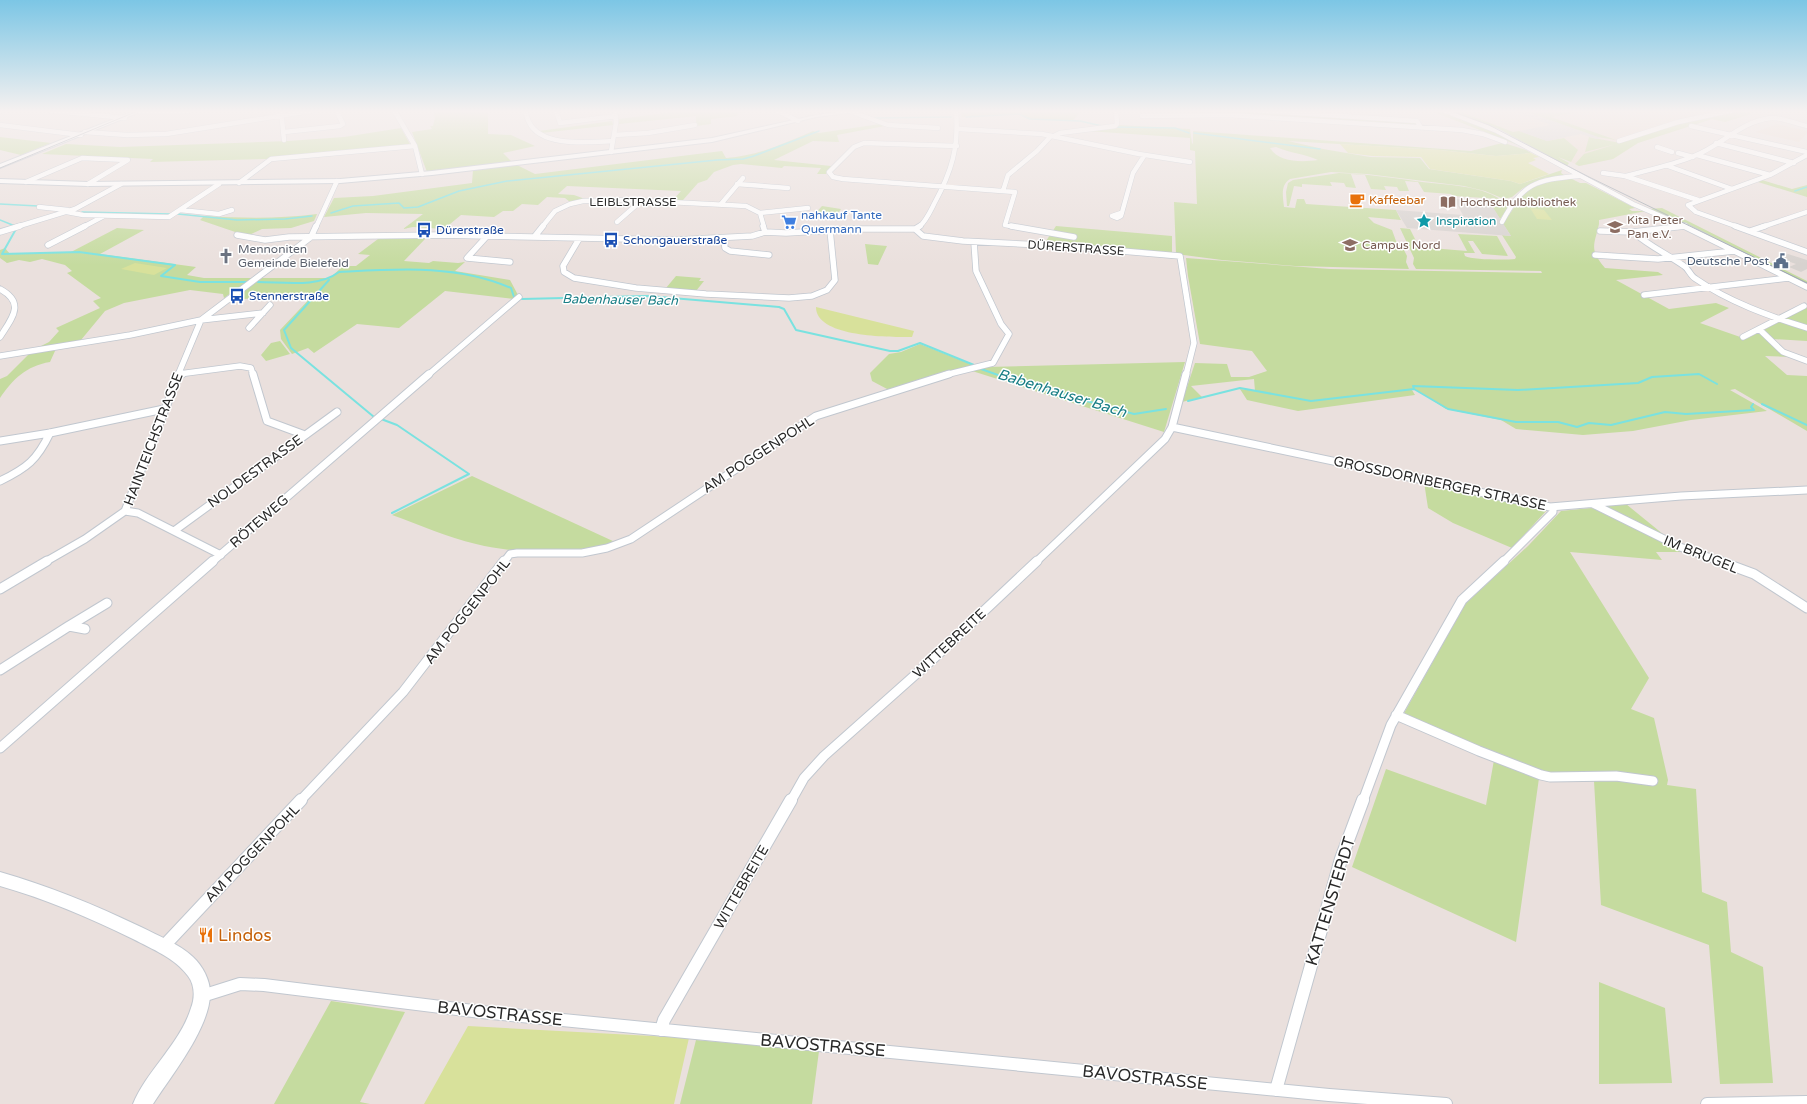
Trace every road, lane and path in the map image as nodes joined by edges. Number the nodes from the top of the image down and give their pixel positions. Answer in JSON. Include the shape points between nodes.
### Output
{"nodes":[{"id":1,"x":74,"y":162,"type":"edge"},
{"id":2,"x":125,"y":162,"type":"edge"},
{"id":3,"x":268,"y":162,"type":"edge"},
{"id":4,"x":418,"y":162,"type":"edge"},
{"id":5,"x":529,"y":162,"type":"edge"},
{"id":6,"x":839,"y":162,"type":"edge"},
{"id":7,"x":954,"y":162,"type":"edge"},
{"id":8,"x":1024,"y":162,"type":"edge"},
{"id":9,"x":1140,"y":162,"type":"edge"},
{"id":10,"x":1186,"y":162,"type":"edge"},
{"id":11,"x":1190,"y":162,"type":"dead end"},
{"id":12,"x":1553,"y":162,"type":"edge"},
{"id":13,"x":1680,"y":162,"type":"edge"},
{"id":14,"x":1717,"y":162,"type":"edge"},
{"id":15,"x":1788,"y":162,"type":"edge"},
{"id":16,"x":1794,"y":163,"type":"joint"},
{"id":17,"x":1668,"y":166,"type":"junction"},
{"id":18,"x":1603,"y":173,"type":"dead end"},
{"id":19,"x":422,"y":174,"type":"junction"},
{"id":20,"x":1770,"y":175,"type":"junction"},
{"id":21,"x":1579,"y":176,"type":"junction"},
{"id":22,"x":1626,"y":176,"type":"junction"},
{"id":23,"x":743,"y":178,"type":"dead end"},
{"id":24,"x":1,"y":181,"type":"edge"},
{"id":25,"x":26,"y":182,"type":"junction"},
{"id":26,"x":338,"y":182,"type":"junction"},
{"id":27,"x":239,"y":183,"type":"junction"},
{"id":28,"x":88,"y":184,"type":"junction"},
{"id":29,"x":121,"y":184,"type":"junction"},
{"id":30,"x":219,"y":184,"type":"junction"},
{"id":31,"x":737,"y":184,"type":"junction"},
{"id":32,"x":944,"y":186,"type":"junction"},
{"id":33,"x":788,"y":188,"type":"dead end"},
{"id":34,"x":1732,"y":189,"type":"junction"},
{"id":35,"x":1003,"y":191,"type":"junction"},
{"id":36,"x":1698,"y":200,"type":"junction"},
{"id":37,"x":641,"y":201,"type":"junction"},
{"id":38,"x":721,"y":204,"type":"junction"},
{"id":39,"x":38,"y":207,"type":"dead end"},
{"id":40,"x":808,"y":208,"type":"dead end"},
{"id":41,"x":180,"y":210,"type":"junction"},
{"id":42,"x":232,"y":210,"type":"dead end"},
{"id":43,"x":69,"y":211,"type":"junction"},
{"id":44,"x":760,"y":212,"type":"junction"},
{"id":45,"x":1807,"y":212,"type":"edge"},
{"id":46,"x":1121,"y":213,"type":"dead end"},
{"id":47,"x":105,"y":216,"type":"junction"},
{"id":48,"x":617,"y":222,"type":"dead end"},
{"id":49,"x":1502,"y":222,"type":"dead end"},
{"id":50,"x":1686,"y":226,"type":"junction"},
{"id":51,"x":915,"y":229,"type":"junction"},
{"id":52,"x":830,"y":230,"type":"junction"},
{"id":53,"x":1600,"y":231,"type":"dead end"},
{"id":54,"x":1750,"y":231,"type":"junction"},
{"id":55,"x":0,"y":232,"type":"edge"},
{"id":56,"x":765,"y":232,"type":"junction"},
{"id":57,"x":1633,"y":232,"type":"junction"},
{"id":58,"x":237,"y":235,"type":"dead end"},
{"id":59,"x":488,"y":235,"type":"junction"},
{"id":60,"x":535,"y":236,"type":"junction"},
{"id":61,"x":311,"y":237,"type":"junction"},
{"id":62,"x":1074,"y":237,"type":"dead end"},
{"id":63,"x":724,"y":238,"type":"junction"},
{"id":64,"x":579,"y":239,"type":"junction"},
{"id":65,"x":974,"y":242,"type":"junction"},
{"id":66,"x":48,"y":245,"type":"dead end"},
{"id":67,"x":1735,"y":251,"type":"junction"},
{"id":68,"x":1807,"y":252,"type":"edge"},
{"id":69,"x":770,"y":255,"type":"dead end"},
{"id":70,"x":1178,"y":255,"type":"joint"},
{"id":71,"x":1595,"y":255,"type":"dead end"},
{"id":72,"x":1669,"y":258,"type":"junction"},
{"id":73,"x":510,"y":262,"type":"dead end"},
{"id":74,"x":1788,"y":278,"type":"junction"},
{"id":75,"x":1710,"y":287,"type":"junction"},
{"id":76,"x":1807,"y":287,"type":"edge"},
{"id":77,"x":0,"y":289,"type":"edge"},
{"id":78,"x":1644,"y":295,"type":"dead end"},
{"id":79,"x":518,"y":297,"type":"dead end"},
{"id":80,"x":270,"y":305,"type":"dead end"},
{"id":81,"x":1804,"y":306,"type":"dead end"},
{"id":82,"x":263,"y":313,"type":"junction"},
{"id":83,"x":1779,"y":319,"type":"junction"},
{"id":84,"x":201,"y":320,"type":"junction"},
{"id":85,"x":249,"y":328,"type":"dead end"},
{"id":86,"x":1807,"y":328,"type":"edge"},
{"id":87,"x":1759,"y":329,"type":"junction"},
{"id":88,"x":0,"y":337,"type":"edge"},
{"id":89,"x":1743,"y":337,"type":"dead end"},
{"id":90,"x":0,"y":356,"type":"edge"},
{"id":91,"x":1807,"y":361,"type":"edge"},
{"id":92,"x":179,"y":374,"type":"junction"},
{"id":93,"x":164,"y":409,"type":"junction"},
{"id":94,"x":336,"y":412,"type":"dead end"},
{"id":95,"x":1172,"y":427,"type":"junction"},
{"id":96,"x":50,"y":433,"type":"junction"},
{"id":97,"x":305,"y":435,"type":"junction"},
{"id":98,"x":0,"y":441,"type":"edge"},
{"id":99,"x":0,"y":481,"type":"edge"},
{"id":100,"x":1807,"y":490,"type":"edge"},
{"id":101,"x":1593,"y":504,"type":"junction"},
{"id":102,"x":1553,"y":507,"type":"junction"},
{"id":103,"x":125,"y":511,"type":"junction"},
{"id":104,"x":174,"y":531,"type":"junction"},
{"id":105,"x":221,"y":555,"type":"junction"},
{"id":106,"x":0,"y":588,"type":"edge"},
{"id":107,"x":107,"y":603,"type":"dead end"},
{"id":108,"x":1807,"y":608,"type":"edge"},
{"id":109,"x":69,"y":626,"type":"junction"},
{"id":110,"x":85,"y":629,"type":"dead end"},
{"id":111,"x":0,"y":670,"type":"edge"},
{"id":112,"x":1396,"y":715,"type":"junction"},
{"id":113,"x":0,"y":748,"type":"edge"},
{"id":114,"x":1654,"y":781,"type":"dead end"},
{"id":115,"x":0,"y":879,"type":"edge"},
{"id":116,"x":162,"y":946,"type":"junction"},
{"id":117,"x":202,"y":996,"type":"junction"},
{"id":118,"x":661,"y":1030,"type":"junction"},
{"id":119,"x":1276,"y":1090,"type":"junction"},
{"id":120,"x":1807,"y":1102,"type":"edge"},
{"id":121,"x":142,"y":1104,"type":"edge"},
{"id":122,"x":1446,"y":1104,"type":"edge"},
{"id":123,"x":1707,"y":1104,"type":"edge"}],
"edges":[{"from":1,"to":25,"type":"street"},
{"from":2,"to":28,"type":"street"},
{"from":3,"to":27,"type":"street"},
{"from":4,"to":19,"type":"street"},
{"from":5,"to":19,"type":"street"},
{"from":6,"to":32,"type":"street","via":[[829,172],[833,177]]},
{"from":7,"to":32,"type":"street"},
{"from":8,"to":35,"type":"street","via":[[1008,175]]},
{"from":9,"to":46,"type":"street","via":[[1133,173]]},
{"from":10,"to":11,"type":"street"},
{"from":12,"to":21,"type":"street"},
{"from":13,"to":17,"type":"street"},
{"from":14,"to":20,"type":"street"},
{"from":15,"to":16,"type":"street"},
{"from":16,"to":20,"type":"street"},
{"from":17,"to":22,"type":"street"},
{"from":17,"to":34,"type":"street"},
{"from":18,"to":22,"type":"street"},
{"from":19,"to":26,"type":"street"},
{"from":20,"to":34,"type":"street"},
{"from":21,"to":49,"type":"street","via":[[1545,181],[1526,189],[1518,195]]},
{"from":21,"to":50,"type":"street","via":[[1633,204]]},
{"from":22,"to":36,"type":"street"},
{"from":23,"to":31,"type":"street"},
{"from":24,"to":25,"type":"street"},
{"from":25,"to":28,"type":"street"},
{"from":26,"to":27,"type":"street"},
{"from":26,"to":61,"type":"street"},
{"from":27,"to":30,"type":"street"},
{"from":28,"to":29,"type":"street"},
{"from":29,"to":30,"type":"street"},
{"from":29,"to":43,"type":"street"},
{"from":30,"to":41,"type":"street"},
{"from":31,"to":33,"type":"street"},
{"from":31,"to":38,"type":"street"},
{"from":32,"to":35,"type":"street"},
{"from":32,"to":51,"type":"street","via":[[921,226]]},
{"from":34,"to":36,"type":"street"},
{"from":35,"to":62,"type":"street","via":[[1015,192],[1004,225]]},
{"from":36,"to":54,"type":"street","via":[[1688,205],[1696,212]]},
{"from":37,"to":38,"type":"street","name":"LEIBLSTRASSE"},
{"from":37,"to":48,"type":"street"},
{"from":37,"to":60,"type":"street","name":"LEIBLSTRASSE","via":[[596,200],[570,204],[552,214]]},
{"from":38,"to":44,"type":"street","name":"LEIBLSTRASSE","via":[[746,206]]},
{"from":39,"to":43,"type":"street"},
{"from":40,"to":44,"type":"street","name":"LEIBLSTRASSE"},
{"from":41,"to":42,"type":"street","via":[[219,214]]},
{"from":41,"to":47,"type":"street","via":[[170,217]]},
{"from":43,"to":47,"type":"street"},
{"from":43,"to":55,"type":"street"},
{"from":44,"to":56,"type":"street"},
{"from":45,"to":54,"type":"street"},
{"from":47,"to":66,"type":"street"},
{"from":50,"to":57,"type":"street"},
{"from":50,"to":67,"type":"street"},
{"from":51,"to":52,"type":"street","name":"DÜRERSTRASSE"},
{"from":51,"to":65,"type":"street","name":"DÜRERSTRASSE","via":[[923,236]]},
{"from":52,"to":56,"type":"street","name":"DÜRERSTRASSE"},
{"from":52,"to":64,"type":"street","via":[[835,280],[831,287],[820,294],[800,298],[657,290],[574,278],[564,272],[563,266]]},
{"from":53,"to":57,"type":"street"},
{"from":54,"to":68,"type":"street"},
{"from":56,"to":63,"type":"street","name":"DÜRERSTRASSE","via":[[752,236]]},
{"from":57,"to":72,"type":"street"},
{"from":58,"to":61,"type":"street","name":"DÜRERSTRASSE","via":[[265,240]]},
{"from":59,"to":60,"type":"street","name":"DÜRERSTRASSE"},
{"from":59,"to":61,"type":"street","name":"DÜRERSTRASSE"},
{"from":59,"to":73,"type":"street","via":[[467,258]]},
{"from":60,"to":64,"type":"street","name":"DÜRERSTRASSE"},
{"from":61,"to":84,"type":"street"},
{"from":63,"to":64,"type":"street","name":"DÜRERSTRASSE"},
{"from":63,"to":69,"type":"street","via":[[725,248],[730,251]]},
{"from":65,"to":70,"type":"street","name":"DÜRERSTRASSE"},
{"from":65,"to":116,"type":"street","name":"AM POGGENPOHL","via":[[976,271],[1001,324],[1009,334],[993,363],[948,374],[816,416],[622,543],[566,554],[510,554],[403,692]]},
{"from":67,"to":72,"type":"street"},
{"from":67,"to":74,"type":"street"},
{"from":70,"to":95,"type":"street","name":"WITTEBREITE","via":[[1194,343]]},
{"from":71,"to":72,"type":"street"},
{"from":72,"to":75,"type":"street","via":[[1686,267],[1693,278]]},
{"from":74,"to":75,"type":"street"},
{"from":74,"to":76,"type":"street"},
{"from":75,"to":78,"type":"street"},
{"from":75,"to":83,"type":"street"},
{"from":77,"to":88,"type":"street","via":[[11,294],[16,304],[14,314]]},
{"from":79,"to":105,"type":"street","name":"RÖTEWEG"},
{"from":80,"to":82,"type":"street"},
{"from":81,"to":83,"type":"street"},
{"from":82,"to":84,"type":"street"},
{"from":82,"to":85,"type":"street"},
{"from":83,"to":86,"type":"street"},
{"from":83,"to":87,"type":"street"},
{"from":84,"to":90,"type":"street","via":[[124,336]]},
{"from":84,"to":92,"type":"street","name":"HAINTEICHSTRASSE"},
{"from":87,"to":89,"type":"street"},
{"from":87,"to":91,"type":"street","via":[[1783,352]]},
{"from":92,"to":93,"type":"street","name":"HAINTEICHSTRASSE"},
{"from":92,"to":97,"type":"street","via":[[247,366],[253,371],[267,421]]},
{"from":93,"to":96,"type":"street"},
{"from":93,"to":103,"type":"street","name":"HAINTEICHSTRASSE"},
{"from":94,"to":97,"type":"street","name":"NOLDESTRASSE"},
{"from":95,"to":102,"type":"street","name":"GROSSDORNBERGER STRASSE"},
{"from":95,"to":118,"type":"street","name":"WITTEBREITE","via":[[1156,449],[933,659],[824,756],[804,778],[664,1020]]},
{"from":96,"to":98,"type":"street"},
{"from":96,"to":99,"type":"street","via":[[39,455],[32,462]]},
{"from":97,"to":104,"type":"street","name":"NOLDESTRASSE"},
{"from":100,"to":101,"type":"street","name":"GROSSDORNBERGER STRASSE","via":[[1681,496]]},
{"from":101,"to":102,"type":"street","name":"GROSSDORNBERGER STRASSE"},
{"from":101,"to":108,"type":"street","name":"IM BRUGEL","via":[[1680,547],[1754,574]]},
{"from":102,"to":112,"type":"street","name":"KATTENSTERDT","via":[[1553,512],[1521,546],[1462,600]]},
{"from":103,"to":104,"type":"street","via":[[138,513]]},
{"from":103,"to":106,"type":"street","name":"HAINTEICHSTRASSE","via":[[85,539]]},
{"from":104,"to":105,"type":"street"},
{"from":105,"to":113,"type":"street","name":"RÖTEWEG"},
{"from":107,"to":109,"type":"street"},
{"from":109,"to":110,"type":"street"},
{"from":109,"to":111,"type":"street"},
{"from":112,"to":114,"type":"street","via":[[1541,775],[1616,776]]},
{"from":112,"to":119,"type":"street","name":"KATTENSTERDT","via":[[1341,859]]},
{"from":115,"to":116,"type":"main road","via":[[86,908]]},
{"from":116,"to":117,"type":"main road","via":[[194,970]]},
{"from":117,"to":118,"type":"street","name":"BAVOSTRASSE","via":[[230,986],[264,985],[481,1012]]},
{"from":117,"to":121,"type":"main road","via":[[198,1012],[186,1036]]},
{"from":118,"to":119,"type":"street","name":"BAVOSTRASSE"},
{"from":119,"to":122,"type":"street","name":"BAVOSTRASSE"},
{"from":120,"to":123,"type":"street"}]}
